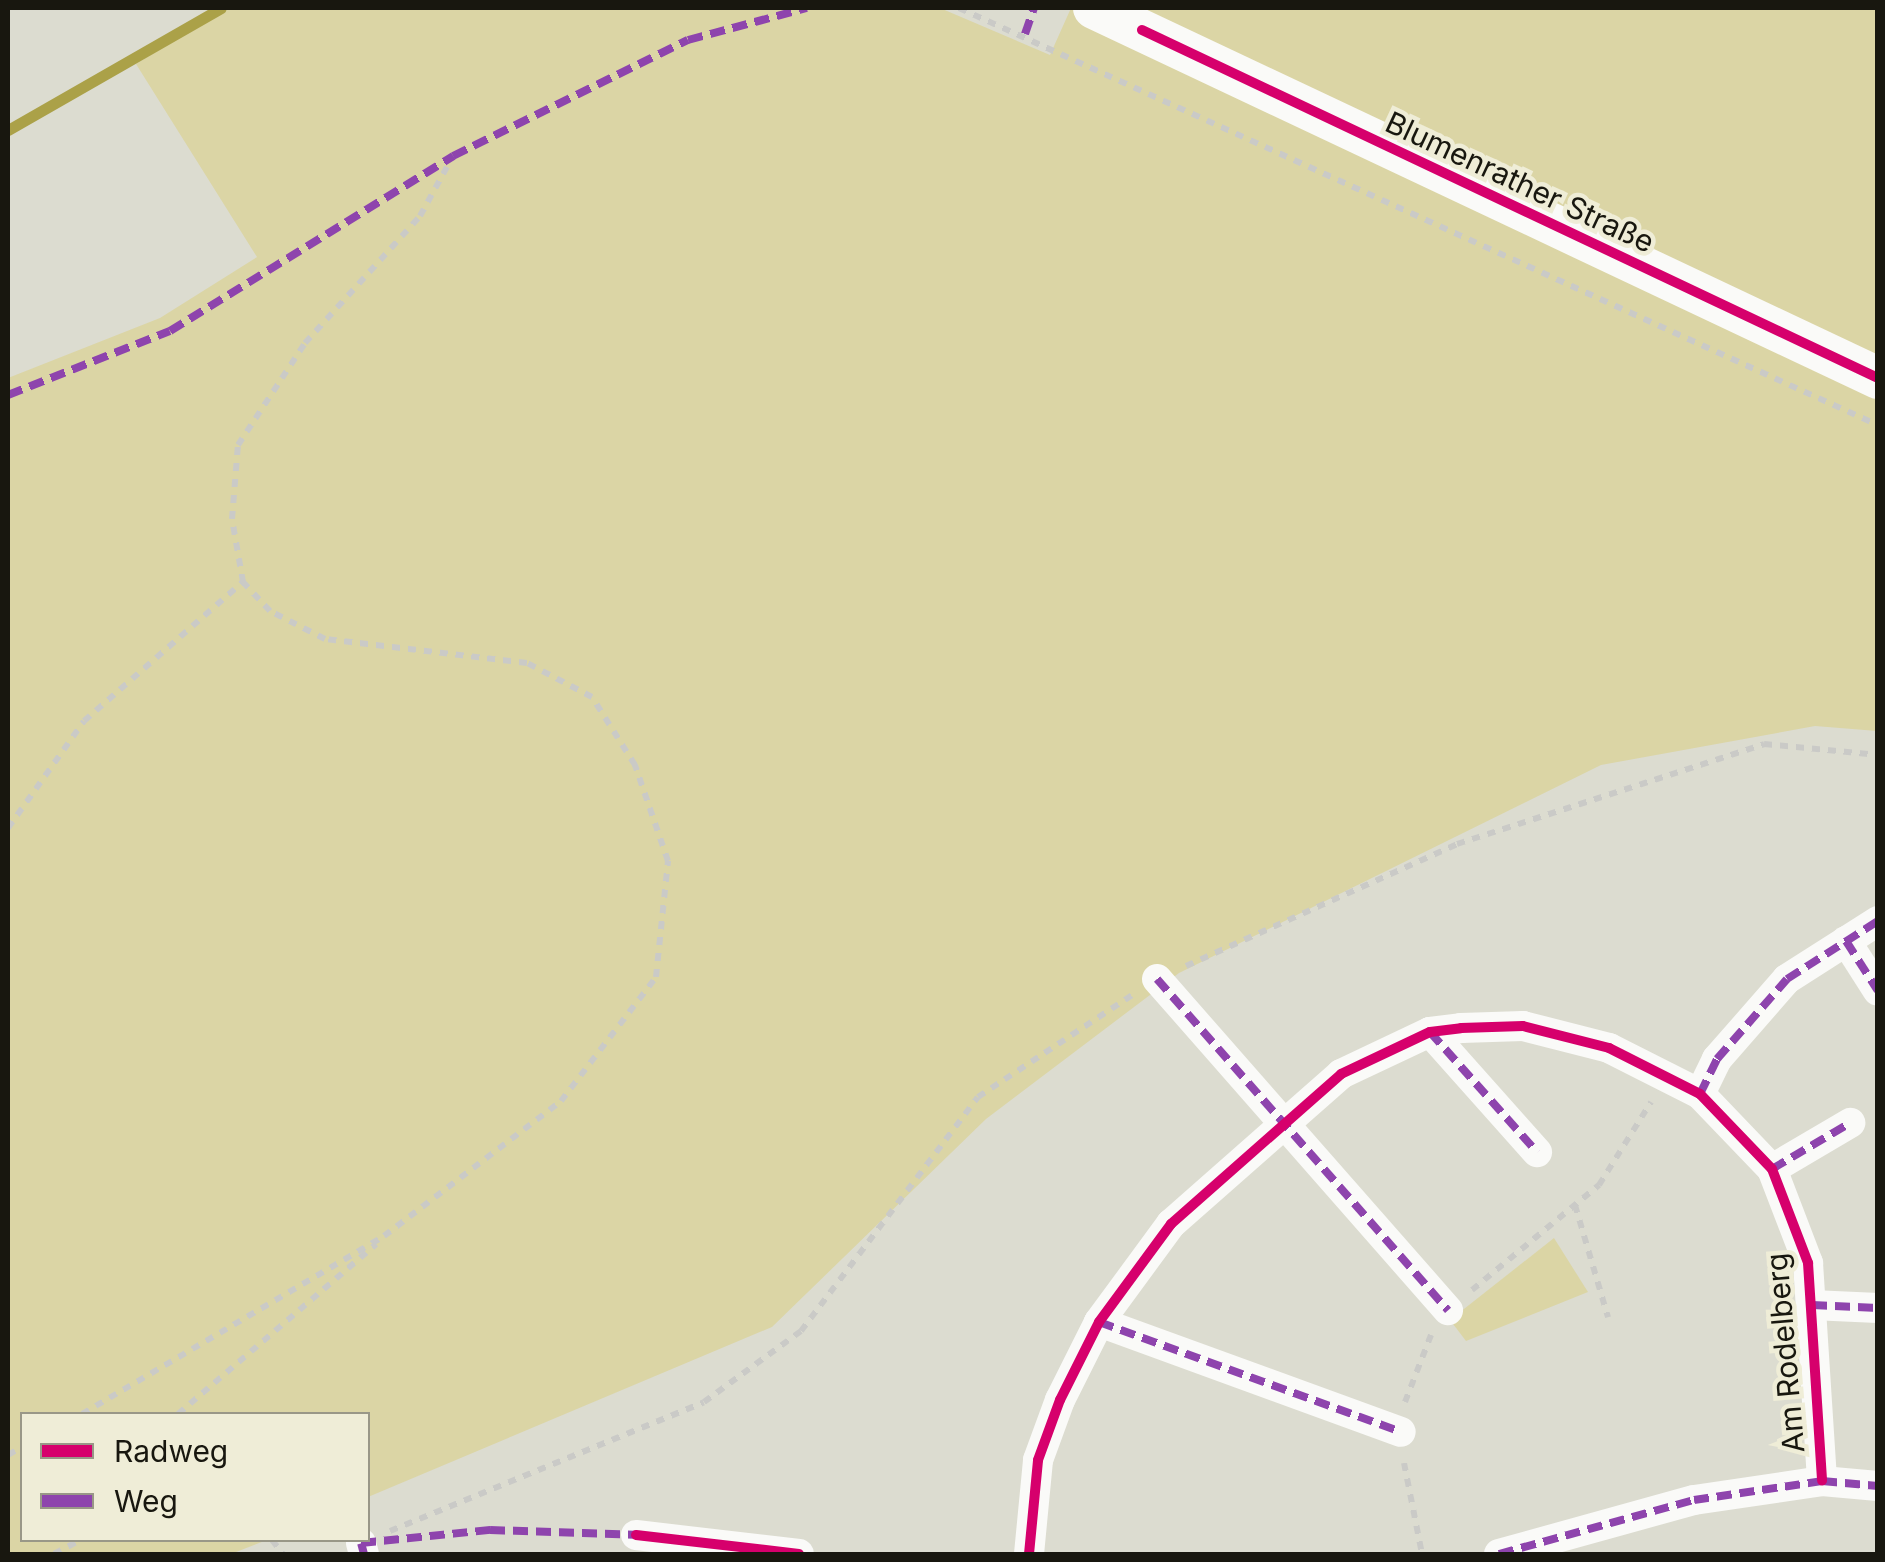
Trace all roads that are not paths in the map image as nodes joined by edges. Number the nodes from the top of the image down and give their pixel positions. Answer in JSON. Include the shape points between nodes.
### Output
{"nodes":[{"id":1,"x":1094,"y":8,"type":"edge"},
{"id":2,"x":1878,"y":378,"type":"edge"},
{"id":3,"x":1878,"y":921,"type":"edge"},
{"id":4,"x":1846,"y":941,"type":"junction"},
{"id":5,"x":1157,"y":979,"type":"road end"},
{"id":6,"x":1878,"y":991,"type":"edge"},
{"id":7,"x":1430,"y":1032,"type":"junction"},
{"id":8,"x":1700,"y":1094,"type":"junction"},
{"id":9,"x":1278,"y":1121,"type":"junction"},
{"id":10,"x":1850,"y":1123,"type":"dead end"},
{"id":11,"x":1536,"y":1152,"type":"dead end"},
{"id":12,"x":1772,"y":1169,"type":"junction"},
{"id":13,"x":1812,"y":1305,"type":"junction"},
{"id":14,"x":1878,"y":1308,"type":"edge"},
{"id":15,"x":1448,"y":1310,"type":"road end"},
{"id":16,"x":1100,"y":1322,"type":"junction"},
{"id":17,"x":1401,"y":1432,"type":"road end"},
{"id":18,"x":1822,"y":1480,"type":"junction"},
{"id":19,"x":1878,"y":1486,"type":"edge"},
{"id":20,"x":636,"y":1535,"type":"dead end"},
{"id":21,"x":798,"y":1554,"type":"edge"},
{"id":22,"x":1029,"y":1554,"type":"edge"},
{"id":23,"x":1500,"y":1554,"type":"edge"}],
"edges":[{"from":1,"to":2,"type":"street","name":"Blumenrather Straße"},
{"from":3,"to":4,"type":"street"},
{"from":4,"to":6,"type":"street"},
{"from":4,"to":8,"type":"street","via":[[1788,978],[1717,1059]]},
{"from":5,"to":9,"type":"street"},
{"from":7,"to":8,"type":"street","name":"Am Rodelberg","via":[[1523,1026],[1669,1076]]},
{"from":7,"to":9,"type":"street","name":"Am Rodelberg","via":[[1341,1074]]},
{"from":7,"to":11,"type":"street"},
{"from":8,"to":12,"type":"street","name":"Am Rodelberg"},
{"from":9,"to":15,"type":"street"},
{"from":9,"to":16,"type":"street","name":"Am Rodelberg","via":[[1171,1224]]},
{"from":10,"to":12,"type":"street"},
{"from":12,"to":13,"type":"street","name":"Am Rodelberg","via":[[1808,1263]]},
{"from":13,"to":14,"type":"street","name":"Am Rodelberg"},
{"from":13,"to":18,"type":"street","name":"Am Rodelberg"},
{"from":16,"to":17,"type":"street"},
{"from":16,"to":22,"type":"street","name":"Am Rodelberg","via":[[1038,1460]]},
{"from":18,"to":19,"type":"street"},
{"from":18,"to":23,"type":"street","via":[[1694,1500]]},
{"from":20,"to":21,"type":"street"}]}
